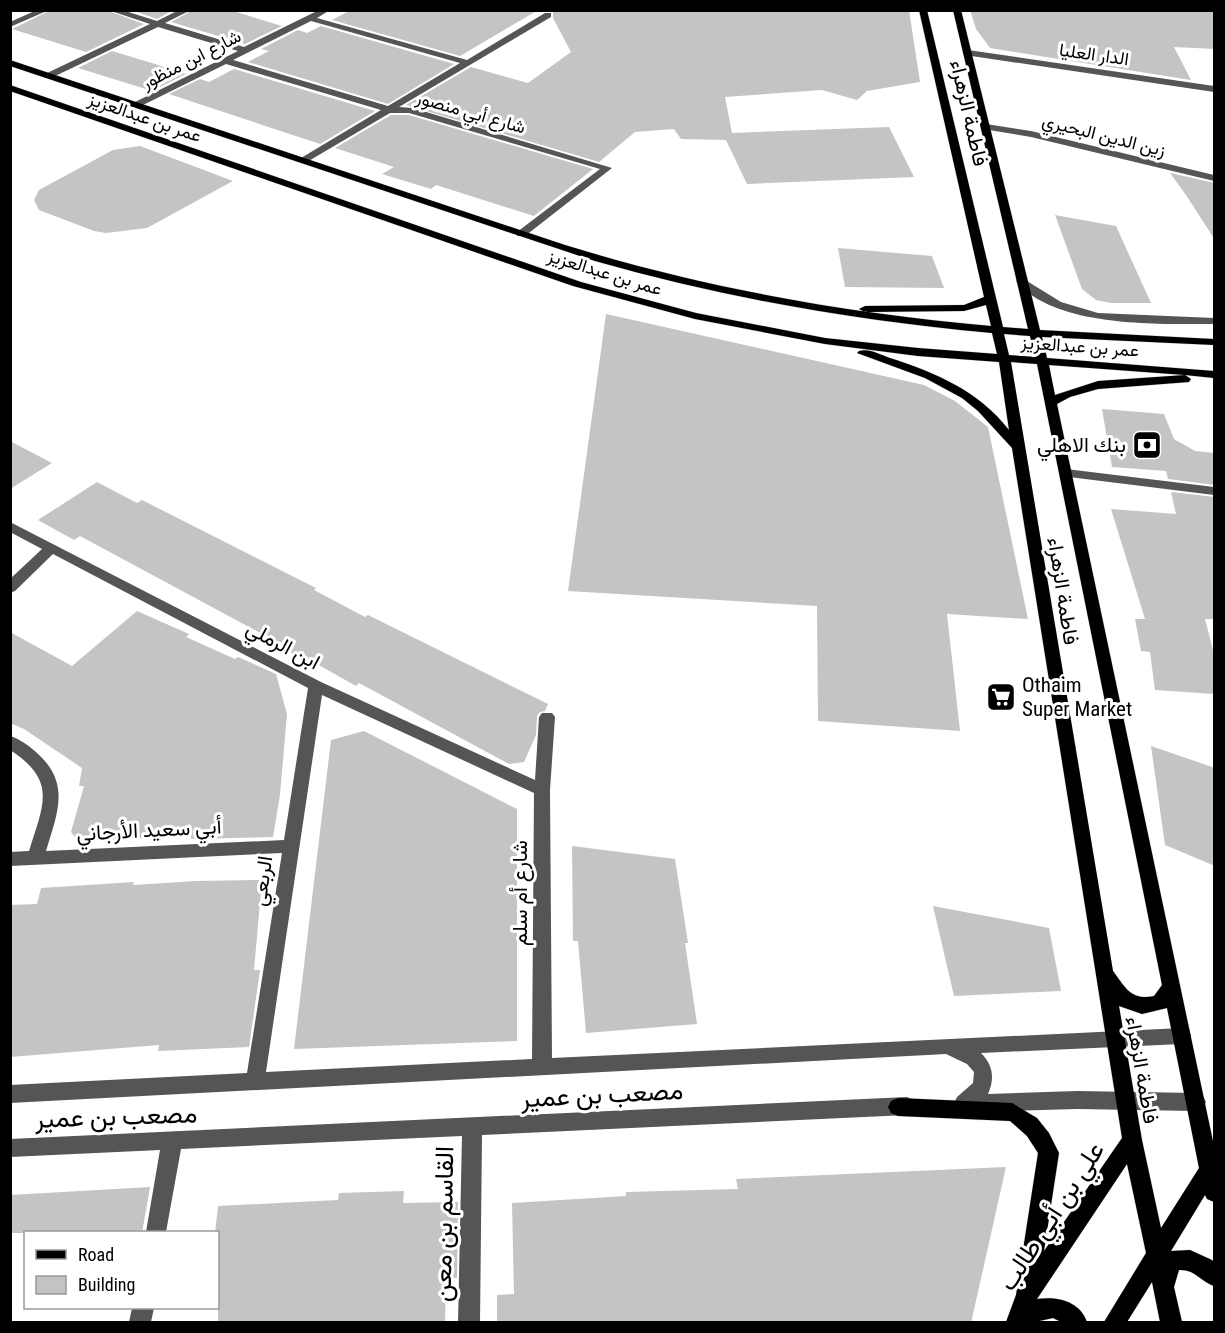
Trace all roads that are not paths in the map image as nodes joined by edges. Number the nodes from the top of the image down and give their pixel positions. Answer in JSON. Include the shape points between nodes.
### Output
{"nodes":[{"id":1,"x":45,"y":10,"type":"edge"},
{"id":2,"x":112,"y":10,"type":"edge"},
{"id":3,"x":187,"y":10,"type":"edge"},
{"id":4,"x":326,"y":10,"type":"edge"},
{"id":5,"x":531,"y":10,"type":"edge"},
{"id":6,"x":923,"y":10,"type":"edge"},
{"id":7,"x":957,"y":10,"type":"edge"},
{"id":8,"x":310,"y":18,"type":"junction"},
{"id":9,"x":157,"y":24,"type":"junction"},
{"id":10,"x":10,"y":25,"type":"edge"},
{"id":11,"x":244,"y":50,"type":"junction"},
{"id":12,"x":968,"y":53,"type":"junction"},
{"id":13,"x":223,"y":60,"type":"junction"},
{"id":14,"x":10,"y":63,"type":"edge"},
{"id":15,"x":469,"y":63,"type":"junction"},
{"id":16,"x":48,"y":75,"type":"junction"},
{"id":17,"x":10,"y":88,"type":"edge"},
{"id":18,"x":1215,"y":89,"type":"edge"},
{"id":19,"x":136,"y":105,"type":"junction"},
{"id":20,"x":391,"y":110,"type":"junction"},
{"id":21,"x":986,"y":127,"type":"junction"},
{"id":22,"x":304,"y":160,"type":"junction"},
{"id":23,"x":1215,"y":178,"type":"edge"},
{"id":24,"x":521,"y":234,"type":"junction"},
{"id":25,"x":1022,"y":281,"type":"junction"},
{"id":26,"x":991,"y":298,"type":"junction"},
{"id":27,"x":826,"y":310,"type":"junction"},
{"id":28,"x":1215,"y":321,"type":"edge"},
{"id":29,"x":998,"y":329,"type":"junction"},
{"id":30,"x":1035,"y":331,"type":"junction"},
{"id":31,"x":825,"y":341,"type":"junction"},
{"id":32,"x":1215,"y":342,"type":"edge"},
{"id":33,"x":1004,"y":358,"type":"junction"},
{"id":34,"x":1042,"y":361,"type":"junction"},
{"id":35,"x":1215,"y":376,"type":"edge"},
{"id":36,"x":1051,"y":402,"type":"junction"},
{"id":37,"x":1018,"y":449,"type":"junction"},
{"id":38,"x":1065,"y":473,"type":"junction"},
{"id":39,"x":1215,"y":491,"type":"edge"},
{"id":40,"x":10,"y":526,"type":"edge"},
{"id":41,"x":52,"y":547,"type":"junction"},
{"id":42,"x":10,"y":588,"type":"edge"},
{"id":43,"x":316,"y":686,"type":"junction"},
{"id":44,"x":547,"y":717,"type":"dead end"},
{"id":45,"x":10,"y":742,"type":"edge"},
{"id":46,"x":542,"y":790,"type":"junction"},
{"id":47,"x":290,"y":846,"type":"junction"},
{"id":48,"x":36,"y":857,"type":"junction"},
{"id":49,"x":10,"y":859,"type":"edge"},
{"id":50,"x":1104,"y":969,"type":"junction"},
{"id":51,"x":1172,"y":986,"type":"junction"},
{"id":52,"x":1182,"y":1036,"type":"junction"},
{"id":53,"x":1115,"y":1038,"type":"junction"},
{"id":54,"x":942,"y":1047,"type":"junction"},
{"id":55,"x":542,"y":1068,"type":"junction"},
{"id":56,"x":255,"y":1082,"type":"junction"},
{"id":57,"x":10,"y":1094,"type":"edge"},
{"id":58,"x":1127,"y":1100,"type":"junction"},
{"id":59,"x":1196,"y":1102,"type":"junction"},
{"id":60,"x":961,"y":1104,"type":"junction"},
{"id":61,"x":898,"y":1107,"type":"junction"},
{"id":62,"x":472,"y":1127,"type":"junction"},
{"id":63,"x":1132,"y":1140,"type":"junction"},
{"id":64,"x":171,"y":1141,"type":"junction"},
{"id":65,"x":10,"y":1148,"type":"edge"},
{"id":66,"x":1210,"y":1169,"type":"junction"},
{"id":67,"x":1215,"y":1192,"type":"edge"},
{"id":68,"x":156,"y":1231,"type":"edge"},
{"id":69,"x":1158,"y":1256,"type":"junction"},
{"id":70,"x":1215,"y":1276,"type":"edge"},
{"id":71,"x":1165,"y":1288,"type":"junction"},
{"id":72,"x":1027,"y":1295,"type":"junction"},
{"id":73,"x":469,"y":1323,"type":"edge"},
{"id":74,"x":1019,"y":1323,"type":"edge"},
{"id":75,"x":1076,"y":1323,"type":"edge"},
{"id":76,"x":1115,"y":1323,"type":"edge"},
{"id":77,"x":1171,"y":1323,"type":"edge"}],
"edges":[{"from":1,"to":10,"type":"street"},
{"from":2,"to":9,"type":"street"},
{"from":3,"to":9,"type":"street"},
{"from":4,"to":8,"type":"street","name":"شارع ابن منظور"},
{"from":5,"to":15,"type":"street","via":[[548,15]]},
{"from":6,"to":26,"type":"main road","name":"فاطمة الزهراء"},
{"from":7,"to":12,"type":"main road"},
{"from":8,"to":11,"type":"street","name":"شارع ابن منظور"},
{"from":8,"to":15,"type":"street"},
{"from":9,"to":11,"type":"street"},
{"from":9,"to":16,"type":"street"},
{"from":11,"to":13,"type":"street","name":"شارع ابن منظور"},
{"from":12,"to":18,"type":"street","name":"الدار العليا"},
{"from":12,"to":21,"type":"main road"},
{"from":13,"to":19,"type":"street","name":"شارع ابن منظور"},
{"from":13,"to":20,"type":"street","name":"شارع أبي منصور"},
{"from":14,"to":16,"type":"main road","name":"عمر بن عبدالعزيز"},
{"from":15,"to":20,"type":"street"},
{"from":16,"to":19,"type":"main road","name":"عمر بن عبدالعزيز"},
{"from":17,"to":31,"type":"main road","name":"عمر بن عبدالعزيز","via":[[577,284],[695,316]]},
{"from":19,"to":22,"type":"main road","name":"عمر بن عبدالعزيز"},
{"from":20,"to":22,"type":"street"},
{"from":20,"to":24,"type":"street","name":"شارع أبي منصور","via":[[410,110],[607,168]]},
{"from":21,"to":23,"type":"street","name":"زين الدين البحيري"},
{"from":21,"to":25,"type":"main road"},
{"from":22,"to":24,"type":"main road","name":"عمر بن عبدالعزيز"},
{"from":24,"to":27,"type":"main road","name":"عمر بن عبدالعزيز","via":[[666,278]]},
{"from":25,"to":28,"type":"street","name":"عمر بن عبدالعزيز","via":[[1052,303],[1081,313]]},
{"from":25,"to":30,"type":"main road"},
{"from":26,"to":27,"type":"main road","via":[[964,308]]},
{"from":26,"to":29,"type":"main road","name":"فاطمة الزهراء"},
{"from":27,"to":29,"type":"main road","name":"عمر بن عبدالعزيز"},
{"from":29,"to":30,"type":"main road","name":"عمر بن عبدالعزيز"},
{"from":29,"to":33,"type":"main road","name":"فاطمة الزهراء"},
{"from":30,"to":32,"type":"main road","name":"عمر بن عبدالعزيز"},
{"from":30,"to":34,"type":"main road"},
{"from":31,"to":33,"type":"main road","name":"عمر بن عبدالعزيز"},
{"from":31,"to":37,"type":"main road","via":[[909,368],[959,390],[998,421]]},
{"from":33,"to":34,"type":"main road","name":"عمر بن عبدالعزيز"},
{"from":33,"to":37,"type":"main road","name":"فاطمة الزهراء"},
{"from":34,"to":35,"type":"main road","name":"عمر بن عبدالعزيز"},
{"from":34,"to":36,"type":"main road"},
{"from":35,"to":36,"type":"main road","via":[[1085,387],[1066,392]]},
{"from":36,"to":38,"type":"main road"},
{"from":37,"to":50,"type":"main road","name":"فاطمة الزهراء"},
{"from":38,"to":39,"type":"street"},
{"from":38,"to":51,"type":"main road"},
{"from":40,"to":41,"type":"street","name":"ابن الرملي"},
{"from":41,"to":42,"type":"street"},
{"from":41,"to":43,"type":"street","name":"ابن الرملي"},
{"from":43,"to":46,"type":"street","name":"ابن الرملي"},
{"from":43,"to":47,"type":"street","name":"الربعي"},
{"from":44,"to":46,"type":"street","name":"شارع أم سلم"},
{"from":45,"to":48,"type":"street","via":[[41,763],[50,783],[50,806]]},
{"from":46,"to":55,"type":"street","name":"شارع أم سلم"},
{"from":47,"to":48,"type":"street","name":"أبي سعيد الأرجاني"},
{"from":47,"to":56,"type":"street","name":"الربعي"},
{"from":48,"to":49,"type":"street","name":"أبي سعيد الأرجاني"},
{"from":50,"to":51,"type":"main road","via":[[1115,992],[1139,1007],[1160,1003]]},
{"from":50,"to":53,"type":"main road","name":"فاطمة الزهراء"},
{"from":51,"to":52,"type":"main road"},
{"from":52,"to":53,"type":"street","name":"مصعب بن عمير"},
{"from":52,"to":59,"type":"main road"},
{"from":53,"to":54,"type":"street","name":"مصعب بن عمير"},
{"from":53,"to":58,"type":"main road","name":"فاطمة الزهراء"},
{"from":54,"to":55,"type":"street","name":"مصعب بن عمير"},
{"from":54,"to":60,"type":"street","via":[[964,1051],[982,1066],[985,1080],[981,1091]]},
{"from":55,"to":56,"type":"street","name":"مصعب بن عمير"},
{"from":56,"to":57,"type":"street","name":"مصعب بن عمير"},
{"from":58,"to":59,"type":"street","name":"مصعب بن عمير"},
{"from":58,"to":60,"type":"street","name":"مصعب بن عمير"},
{"from":58,"to":63,"type":"main road","name":"فاطمة الزهراء"},
{"from":59,"to":66,"type":"main road"},
{"from":60,"to":61,"type":"street","name":"مصعب بن عمير"},
{"from":61,"to":62,"type":"street","name":"مصعب بن عمير"},
{"from":61,"to":72,"type":"main road","via":[[1012,1112],[1027,1119],[1039,1133],[1049,1153]]},
{"from":62,"to":64,"type":"street","name":"مصعب بن عمير"},
{"from":62,"to":73,"type":"street","name":"القاسم بن معن"},
{"from":63,"to":69,"type":"main road","name":"فاطمة الزهراء"},
{"from":63,"to":72,"type":"main road","name":"علي بن أبي طالب"},
{"from":64,"to":65,"type":"street","name":"مصعب بن عمير"},
{"from":64,"to":68,"type":"street"},
{"from":66,"to":67,"type":"main road"},
{"from":66,"to":69,"type":"main road"},
{"from":69,"to":71,"type":"main road","name":"فاطمة الزهراء"},
{"from":69,"to":76,"type":"main road"},
{"from":70,"to":71,"type":"main road","via":[[1200,1263],[1183,1258],[1172,1262],[1167,1270]]},
{"from":71,"to":77,"type":"main road","name":"فاطمة الزهراء"},
{"from":72,"to":74,"type":"main road","name":"علي بن أبي طالب"},
{"from":74,"to":75,"type":"main road","via":[[1030,1311],[1055,1306]]}]}
